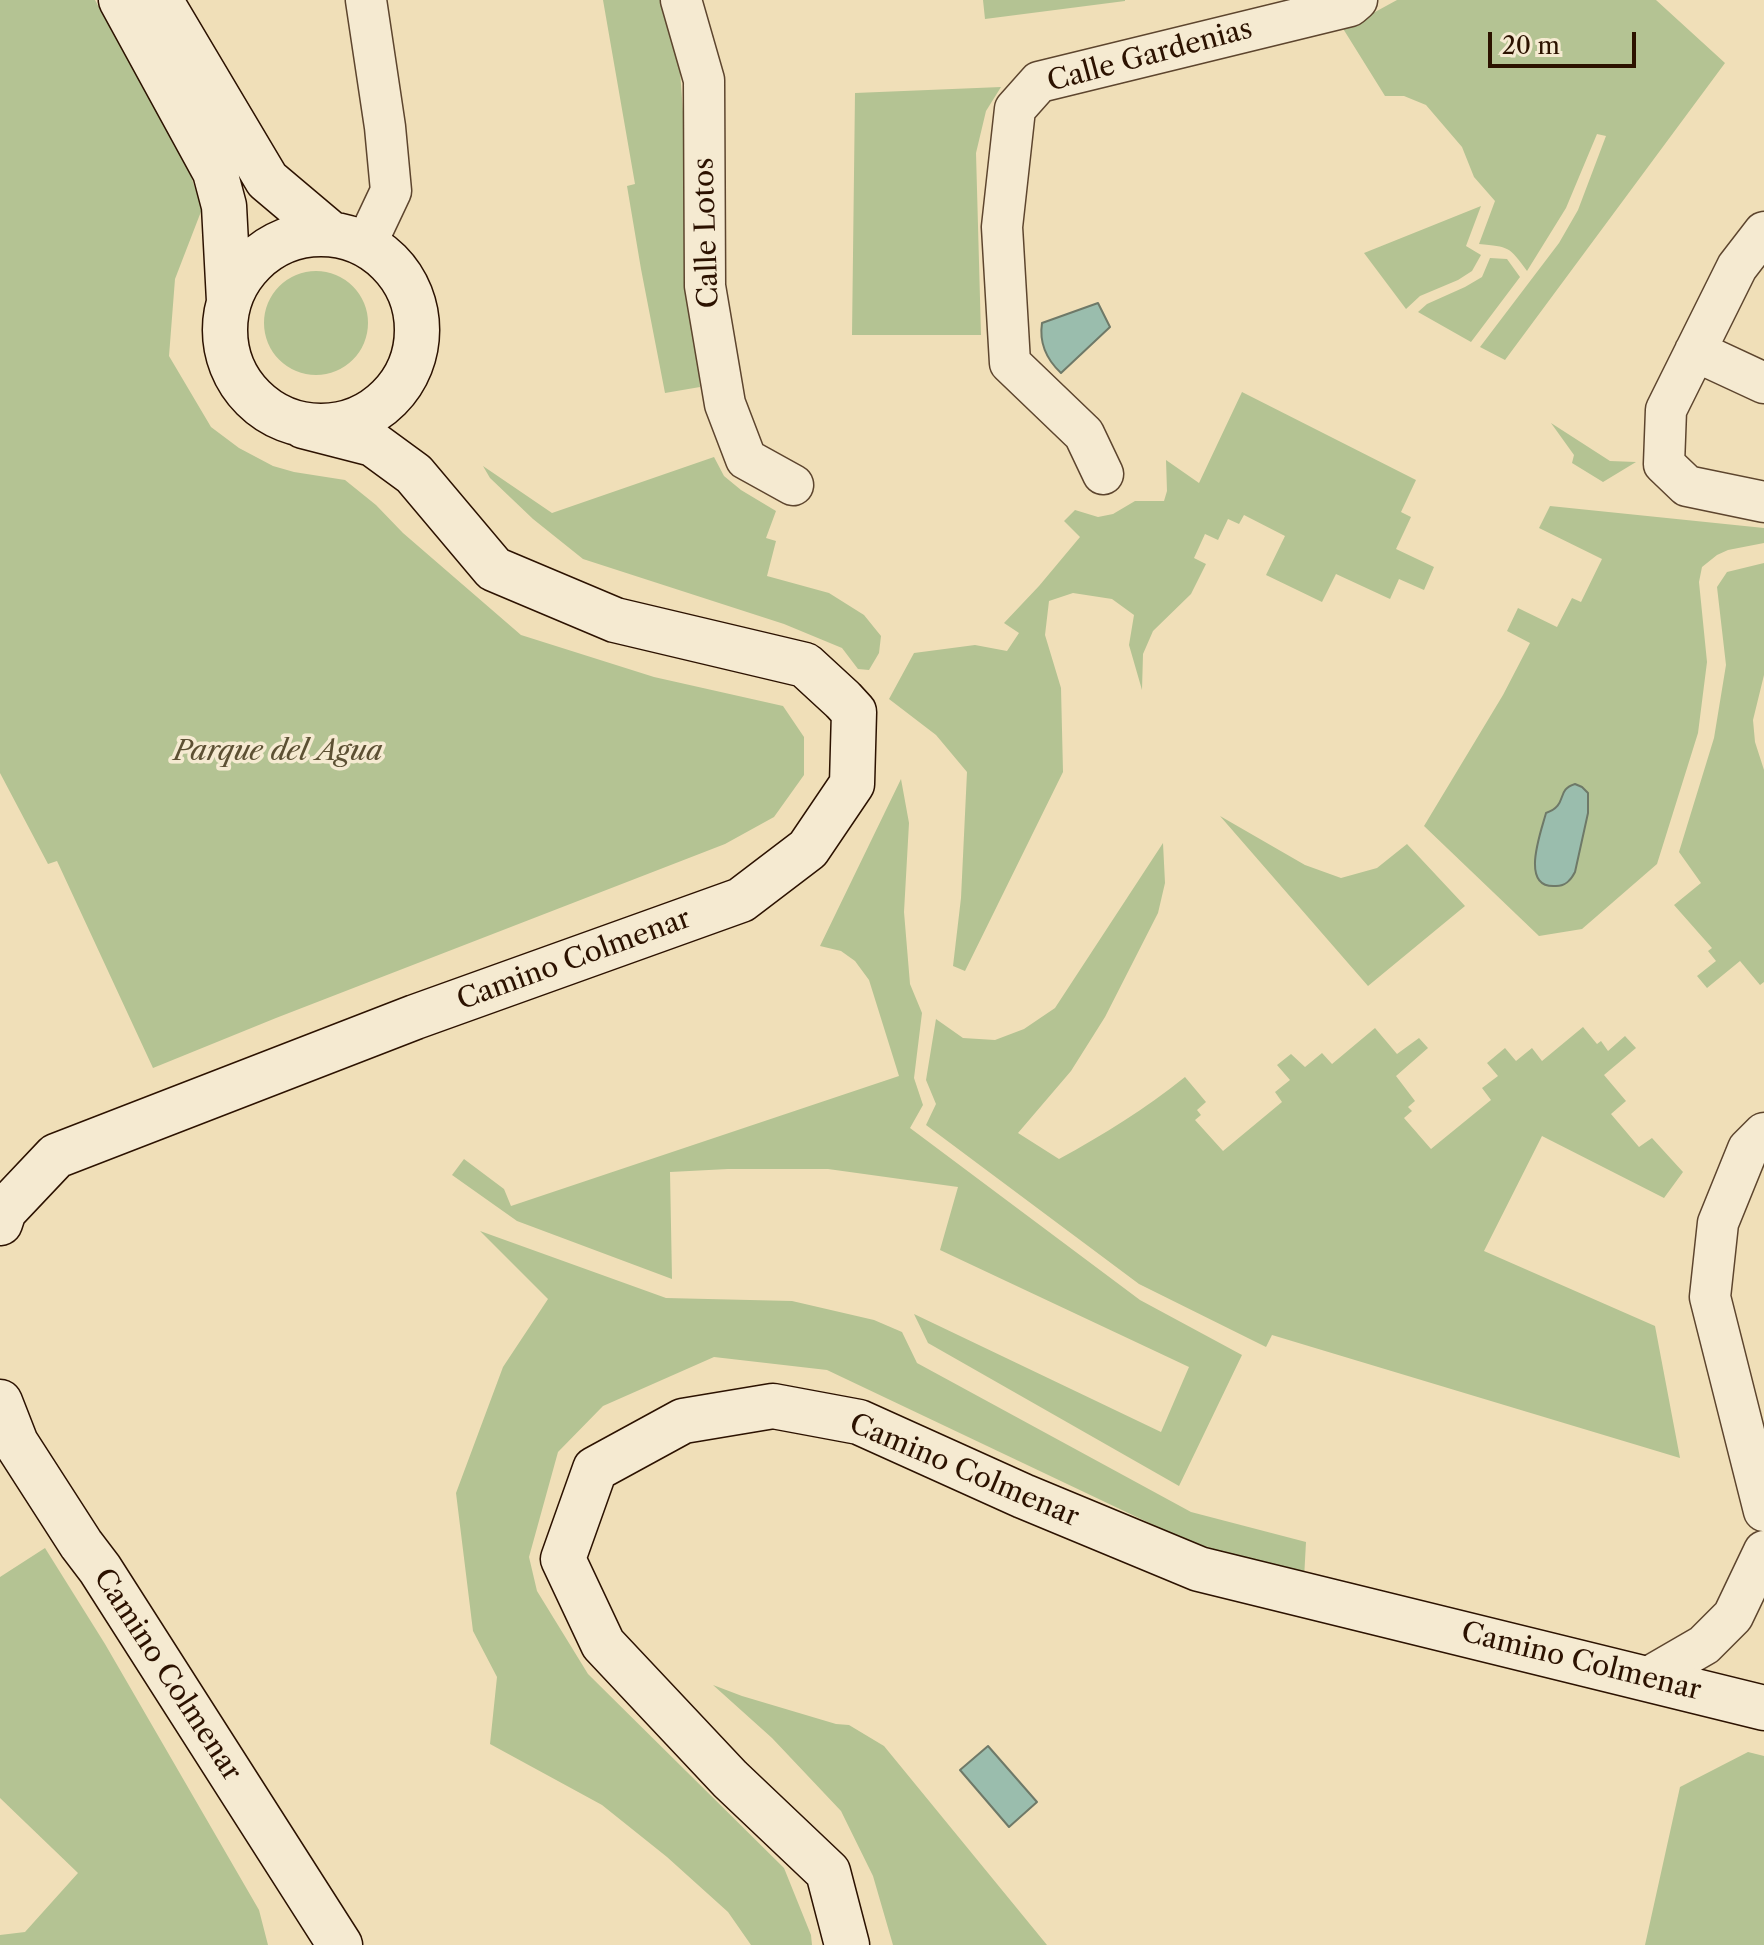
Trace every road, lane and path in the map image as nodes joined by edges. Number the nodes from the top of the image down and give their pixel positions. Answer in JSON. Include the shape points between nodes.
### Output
{"nodes":[{"id":1,"x":121,"y":0,"type":"edge"},
{"id":2,"x":160,"y":0,"type":"edge"},
{"id":3,"x":366,"y":0,"type":"edge"},
{"id":4,"x":681,"y":0,"type":"edge"},
{"id":5,"x":1357,"y":0,"type":"edge"},
{"id":6,"x":1764,"y":232,"type":"edge"},
{"id":7,"x":349,"y":239,"type":"junction"},
{"id":8,"x":229,"y":301,"type":"junction"},
{"id":9,"x":416,"y":349,"type":"junction"},
{"id":10,"x":1695,"y":351,"type":"junction"},
{"id":11,"x":1764,"y":383,"type":"edge"},
{"id":12,"x":303,"y":426,"type":"junction"},
{"id":13,"x":414,"y":474,"type":"junction"},
{"id":14,"x":1103,"y":474,"type":"dead end"},
{"id":15,"x":793,"y":485,"type":"dead end"},
{"id":16,"x":1764,"y":502,"type":"edge"},
{"id":17,"x":1764,"y":1133,"type":"edge"},
{"id":18,"x":0,"y":1223,"type":"edge"},
{"id":19,"x":0,"y":1402,"type":"edge"},
{"id":20,"x":1764,"y":1511,"type":"edge"},
{"id":21,"x":1764,"y":1551,"type":"edge"},
{"id":22,"x":1647,"y":1678,"type":"junction"},
{"id":23,"x":1764,"y":1708,"type":"edge"},
{"id":24,"x":305,"y":1892,"type":"junction"},
{"id":25,"x":315,"y":1945,"type":"edge"},
{"id":26,"x":340,"y":1945,"type":"edge"},
{"id":27,"x":847,"y":1945,"type":"edge"}],
"edges":[{"from":1,"to":8,"type":"main road","via":[[215,172],[224,206]]},
{"from":2,"to":7,"type":"main road","via":[[267,180]]},
{"from":3,"to":7,"type":"street","via":[[391,191]]},
{"from":4,"to":15,"type":"street","name":"Calle Lotos","via":[[704,80],[705,286],[725,404],[746,459]]},
{"from":5,"to":14,"type":"street","name":"Calle Gardenias","via":[[1350,6],[1039,82],[1015,109],[1002,227],[1010,363],[1084,434]]},
{"from":6,"to":10,"type":"street","via":[[1737,267]]},
{"from":7,"to":8,"type":"main road","via":[[299,236],[268,249],[244,271]]},
{"from":7,"to":9,"type":"main road","via":[[388,260],[405,281],[415,306]]},
{"from":8,"to":12,"type":"main road","via":[[224,327],[238,380],[277,417]]},
{"from":9,"to":12,"type":"main road","via":[[408,373],[375,411],[353,422]]},
{"from":9,"to":13,"type":"main road","name":"Camino Colmenar","via":[[405,399]]},
{"from":10,"to":11,"type":"street"},
{"from":10,"to":16,"type":"street","via":[[1666,410],[1664,464],[1687,486]]},
{"from":12,"to":13,"type":"main road","name":"Camino Colmenar","via":[[373,444]]},
{"from":13,"to":18,"type":"main road","name":"Camino Colmenar","via":[[494,569],[615,620],[805,665],[854,712],[852,784],[808,849],[741,900],[415,1017],[56,1156],[4,1211]]},
{"from":17,"to":20,"type":"street","via":[[1748,1149],[1718,1223],[1710,1297]]},
{"from":19,"to":24,"type":"main road","name":"Camino Colmenar","via":[[16,1443]]},
{"from":21,"to":22,"type":"street","via":[[1733,1616],[1704,1645]]},
{"from":22,"to":23,"type":"main road","name":"Camino Colmenar"},
{"from":22,"to":27,"type":"main road","name":"Camino Colmenar","via":[[1199,1569],[859,1422],[773,1406],[683,1421],[595,1469],[563,1559],[603,1644],[730,1779],[828,1872]]},
{"from":24,"to":25,"type":"street"},
{"from":24,"to":26,"type":"main road","name":"Camino Colmenar"}]}
